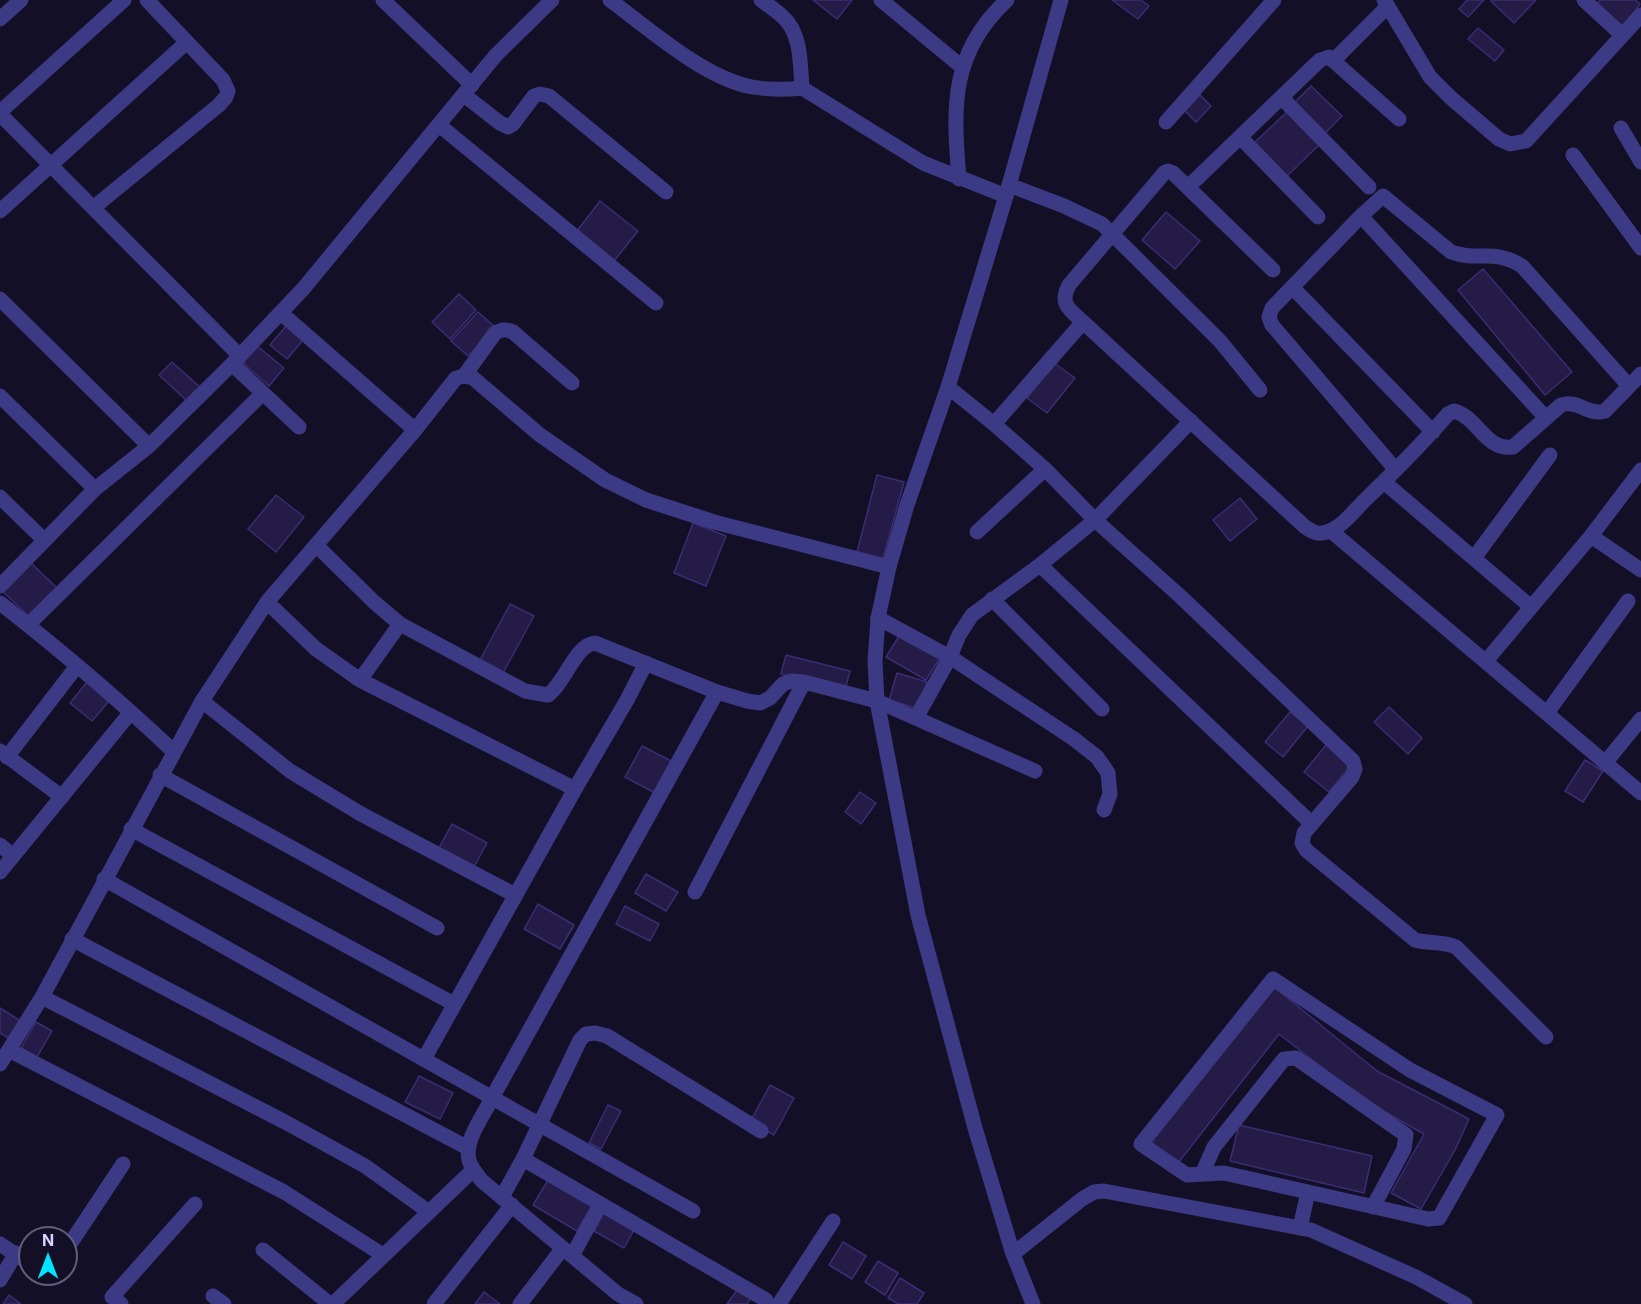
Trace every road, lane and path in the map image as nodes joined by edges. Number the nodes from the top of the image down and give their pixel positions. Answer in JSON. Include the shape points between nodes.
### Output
{"nodes":[{"id":1,"x":21,"y":0,"type":"edge"},
{"id":2,"x":124,"y":0,"type":"edge"},
{"id":3,"x":147,"y":0,"type":"edge"},
{"id":4,"x":383,"y":0,"type":"edge"},
{"id":5,"x":610,"y":0,"type":"edge"},
{"id":6,"x":761,"y":0,"type":"edge"},
{"id":7,"x":881,"y":0,"type":"edge"},
{"id":8,"x":1007,"y":0,"type":"edge"},
{"id":9,"x":1061,"y":0,"type":"edge"},
{"id":10,"x":1274,"y":0,"type":"edge"},
{"id":11,"x":1584,"y":0,"type":"edge"},
{"id":12,"x":547,"y":2,"type":"edge"},
{"id":13,"x":1386,"y":3,"type":"edge"},
{"id":14,"x":899,"y":5,"type":"edge"},
{"id":15,"x":1641,"y":15,"type":"edge"},
{"id":16,"x":0,"y":19,"type":"edge"},
{"id":17,"x":1622,"y":35,"type":"junction"},
{"id":18,"x":187,"y":42,"type":"junction"},
{"id":19,"x":1334,"y":60,"type":"junction"},
{"id":20,"x":962,"y":67,"type":"junction"},
{"id":21,"x":802,"y":88,"type":"junction"},
{"id":22,"x":468,"y":90,"type":"junction"},
{"id":23,"x":1282,"y":98,"type":"junction"},
{"id":24,"x":0,"y":113,"type":"edge"},
{"id":25,"x":1399,"y":119,"type":"dead end"},
{"id":26,"x":1167,"y":122,"type":"dead end"},
{"id":27,"x":439,"y":125,"type":"junction"},
{"id":28,"x":1621,"y":128,"type":"dead end"},
{"id":29,"x":1241,"y":138,"type":"junction"},
{"id":30,"x":1573,"y":155,"type":"dead end"},
{"id":31,"x":1641,"y":162,"type":"edge"},
{"id":32,"x":50,"y":165,"type":"junction"},
{"id":33,"x":959,"y":179,"type":"junction"},
{"id":34,"x":1188,"y":188,"type":"junction"},
{"id":35,"x":1369,"y":188,"type":"dead end"},
{"id":36,"x":1007,"y":190,"type":"junction"},
{"id":37,"x":666,"y":192,"type":"dead end"},
{"id":38,"x":93,"y":208,"type":"junction"},
{"id":39,"x":0,"y":211,"type":"edge"},
{"id":40,"x":1361,"y":216,"type":"junction"},
{"id":41,"x":1318,"y":217,"type":"dead end"},
{"id":42,"x":1112,"y":234,"type":"junction"},
{"id":43,"x":1641,"y":248,"type":"edge"},
{"id":44,"x":1273,"y":270,"type":"dead end"},
{"id":45,"x":1292,"y":287,"type":"junction"},
{"id":46,"x":0,"y":299,"type":"edge"},
{"id":47,"x":656,"y":303,"type":"dead end"},
{"id":48,"x":281,"y":313,"type":"junction"},
{"id":49,"x":1083,"y":322,"type":"junction"},
{"id":50,"x":236,"y":360,"type":"junction"},
{"id":51,"x":1641,"y":374,"type":"edge"},
{"id":52,"x":464,"y":376,"type":"junction"},
{"id":53,"x":572,"y":383,"type":"dead end"},
{"id":54,"x":1629,"y":386,"type":"junction"},
{"id":55,"x":948,"y":387,"type":"junction"},
{"id":56,"x":1260,"y":390,"type":"dead end"},
{"id":57,"x":263,"y":393,"type":"junction"},
{"id":58,"x":0,"y":396,"type":"edge"},
{"id":59,"x":1546,"y":418,"type":"junction"},
{"id":60,"x":1191,"y":421,"type":"junction"},
{"id":61,"x":994,"y":424,"type":"junction"},
{"id":62,"x":299,"y":427,"type":"dead end"},
{"id":63,"x":415,"y":430,"type":"junction"},
{"id":64,"x":1433,"y":432,"type":"junction"},
{"id":65,"x":149,"y":446,"type":"junction"},
{"id":66,"x":1550,"y":455,"type":"dead end"},
{"id":67,"x":1045,"y":469,"type":"junction"},
{"id":68,"x":1396,"y":470,"type":"junction"},
{"id":69,"x":1641,"y":470,"type":"edge"},
{"id":70,"x":1384,"y":482,"type":"junction"},
{"id":71,"x":95,"y":489,"type":"junction"},
{"id":72,"x":0,"y":497,"type":"edge"},
{"id":73,"x":1095,"y":520,"type":"junction"},
{"id":74,"x":1331,"y":531,"type":"junction"},
{"id":75,"x":977,"y":532,"type":"dead end"},
{"id":76,"x":1592,"y":536,"type":"junction"},
{"id":77,"x":44,"y":540,"type":"junction"},
{"id":78,"x":316,"y":545,"type":"junction"},
{"id":79,"x":1474,"y":558,"type":"junction"},
{"id":80,"x":1040,"y":565,"type":"junction"},
{"id":81,"x":890,"y":567,"type":"junction"},
{"id":82,"x":1641,"y":570,"type":"edge"},
{"id":83,"x":0,"y":586,"type":"edge"},
{"id":84,"x":992,"y":599,"type":"junction"},
{"id":85,"x":1628,"y":601,"type":"dead end"},
{"id":86,"x":267,"y":602,"type":"junction"},
{"id":87,"x":0,"y":603,"type":"edge"},
{"id":88,"x":1532,"y":607,"type":"junction"},
{"id":89,"x":878,"y":618,"type":"junction"},
{"id":90,"x":400,"y":624,"type":"junction"},
{"id":91,"x":28,"y":625,"type":"junction"},
{"id":92,"x":950,"y":657,"type":"junction"},
{"id":93,"x":1486,"y":661,"type":"junction"},
{"id":94,"x":646,"y":663,"type":"junction"},
{"id":95,"x":77,"y":666,"type":"junction"},
{"id":96,"x":360,"y":680,"type":"junction"},
{"id":97,"x":804,"y":682,"type":"junction"},
{"id":98,"x":717,"y":692,"type":"junction"},
{"id":99,"x":202,"y":700,"type":"junction"},
{"id":100,"x":878,"y":702,"type":"junction"},
{"id":101,"x":1102,"y":709,"type":"dead end"},
{"id":102,"x":131,"y":712,"type":"junction"},
{"id":103,"x":1547,"y":713,"type":"junction"},
{"id":104,"x":916,"y":718,"type":"junction"},
{"id":105,"x":1641,"y":719,"type":"edge"},
{"id":106,"x":173,"y":751,"type":"junction"},
{"id":107,"x":4,"y":754,"type":"edge"},
{"id":108,"x":1605,"y":763,"type":"junction"},
{"id":109,"x":1035,"y":771,"type":"dead end"},
{"id":110,"x":160,"y":775,"type":"junction"},
{"id":111,"x":575,"y":789,"type":"junction"},
{"id":112,"x":1641,"y":793,"type":"edge"},
{"id":113,"x":62,"y":797,"type":"junction"},
{"id":114,"x":1104,"y":810,"type":"dead end"},
{"id":115,"x":1312,"y":824,"type":"junction"},
{"id":116,"x":131,"y":829,"type":"junction"},
{"id":117,"x":0,"y":845,"type":"edge"},
{"id":118,"x":13,"y":856,"type":"junction"},
{"id":119,"x":0,"y":872,"type":"edge"},
{"id":120,"x":104,"y":879,"type":"junction"},
{"id":121,"x":695,"y":892,"type":"dead end"},
{"id":122,"x":515,"y":895,"type":"junction"},
{"id":123,"x":436,"y":928,"type":"dead end"},
{"id":124,"x":72,"y":939,"type":"junction"},
{"id":125,"x":42,"y":997,"type":"junction"},
{"id":126,"x":454,"y":1004,"type":"junction"},
{"id":127,"x":1546,"y":1038,"type":"dead end"},
{"id":128,"x":9,"y":1050,"type":"junction"},
{"id":129,"x":424,"y":1059,"type":"junction"},
{"id":130,"x":0,"y":1064,"type":"edge"},
{"id":131,"x":492,"y":1098,"type":"junction"},
{"id":132,"x":538,"y":1124,"type":"junction"},
{"id":133,"x":761,"y":1131,"type":"dead end"},
{"id":134,"x":468,"y":1148,"type":"junction"},
{"id":135,"x":523,"y":1159,"type":"junction"},
{"id":136,"x":123,"y":1164,"type":"dead end"},
{"id":137,"x":473,"y":1170,"type":"junction"},
{"id":138,"x":1202,"y":1174,"type":"junction"},
{"id":139,"x":1308,"y":1192,"type":"junction"},
{"id":140,"x":508,"y":1201,"type":"junction"},
{"id":141,"x":195,"y":1204,"type":"dead end"},
{"id":142,"x":600,"y":1205,"type":"junction"},
{"id":143,"x":1373,"y":1207,"type":"junction"},
{"id":144,"x":693,"y":1211,"type":"dead end"},
{"id":145,"x":429,"y":1212,"type":"junction"},
{"id":146,"x":833,"y":1221,"type":"dead end"},
{"id":147,"x":1300,"y":1228,"type":"junction"},
{"id":148,"x":78,"y":1232,"type":"edge"},
{"id":149,"x":0,"y":1244,"type":"edge"},
{"id":150,"x":263,"y":1250,"type":"dead end"},
{"id":151,"x":568,"y":1252,"type":"junction"},
{"id":152,"x":16,"y":1253,"type":"joint"},
{"id":153,"x":1013,"y":1254,"type":"junction"},
{"id":154,"x":383,"y":1255,"type":"junction"},
{"id":155,"x":0,"y":1281,"type":"edge"},
{"id":156,"x":770,"y":1303,"type":"edge"},
{"id":157,"x":121,"y":1304,"type":"edge"},
{"id":158,"x":331,"y":1304,"type":"edge"},
{"id":159,"x":434,"y":1304,"type":"edge"},
{"id":160,"x":520,"y":1304,"type":"edge"},
{"id":161,"x":636,"y":1304,"type":"edge"},
{"id":162,"x":1033,"y":1304,"type":"edge"},
{"id":163,"x":1465,"y":1304,"type":"edge"}],
"edges":[{"from":1,"to":16,"type":"street"},
{"from":2,"to":24,"type":"street"},
{"from":3,"to":18,"type":"street"},
{"from":4,"to":22,"type":"street"},
{"from":5,"to":21,"type":"street","via":[[717,74],[749,86]]},
{"from":6,"to":21,"type":"street","via":[[793,29]]},
{"from":7,"to":14,"type":"street"},
{"from":8,"to":20,"type":"street","via":[[976,36]]},
{"from":9,"to":36,"type":"street"},
{"from":10,"to":26,"type":"street"},
{"from":11,"to":17,"type":"street"},
{"from":12,"to":22,"type":"street"},
{"from":13,"to":17,"type":"street","via":[[1430,77],[1499,139],[1510,144],[1526,141]]},
{"from":13,"to":19,"type":"street"},
{"from":14,"to":20,"type":"street"},
{"from":15,"to":17,"type":"street"},
{"from":18,"to":32,"type":"street"},
{"from":18,"to":38,"type":"street","via":[[223,80],[228,91],[226,97]]},
{"from":19,"to":23,"type":"street","via":[[1320,60]]},
{"from":19,"to":25,"type":"street"},
{"from":20,"to":33,"type":"street","via":[[955,129]]},
{"from":21,"to":33,"type":"street","via":[[923,163]]},
{"from":22,"to":27,"type":"street"},
{"from":22,"to":37,"type":"street","via":[[508,127],[534,96],[549,96]]},
{"from":23,"to":29,"type":"street"},
{"from":23,"to":35,"type":"street"},
{"from":24,"to":32,"type":"street"},
{"from":27,"to":47,"type":"street"},
{"from":27,"to":48,"type":"street"},
{"from":28,"to":31,"type":"street"},
{"from":29,"to":34,"type":"street"},
{"from":29,"to":41,"type":"street"},
{"from":30,"to":43,"type":"street"},
{"from":32,"to":38,"type":"street"},
{"from":32,"to":39,"type":"street"},
{"from":33,"to":36,"type":"street"},
{"from":34,"to":42,"type":"street","via":[[1173,172],[1165,172]]},
{"from":34,"to":44,"type":"street"},
{"from":36,"to":42,"type":"street","via":[[1064,206],[1102,224]]},
{"from":36,"to":55,"type":"street"},
{"from":38,"to":50,"type":"street"},
{"from":40,"to":45,"type":"street"},
{"from":40,"to":54,"type":"street","via":[[1383,196],[1451,252],[1464,256],[1495,255],[1522,266]]},
{"from":40,"to":59,"type":"street"},
{"from":42,"to":49,"type":"street","via":[[1065,293],[1066,306]]},
{"from":42,"to":56,"type":"street","via":[[1220,340]]},
{"from":45,"to":64,"type":"street"},
{"from":45,"to":68,"type":"street","via":[[1272,309],[1272,325]]},
{"from":46,"to":65,"type":"street"},
{"from":48,"to":50,"type":"street"},
{"from":48,"to":63,"type":"street"},
{"from":49,"to":60,"type":"street"},
{"from":49,"to":61,"type":"street"},
{"from":50,"to":57,"type":"street"},
{"from":50,"to":65,"type":"street"},
{"from":51,"to":54,"type":"street"},
{"from":52,"to":53,"type":"street","via":[[495,333],[507,330]]},
{"from":52,"to":63,"type":"street","via":[[456,378]]},
{"from":52,"to":81,"type":"street","via":[[473,378],[577,461],[646,500],[714,522]]},
{"from":54,"to":59,"type":"street","via":[[1605,411],[1590,412],[1568,402]]},
{"from":55,"to":61,"type":"street"},
{"from":55,"to":81,"type":"street"},
{"from":57,"to":62,"type":"street"},
{"from":57,"to":91,"type":"street"},
{"from":58,"to":71,"type":"street"},
{"from":59,"to":64,"type":"street","via":[[1514,447],[1504,449],[1454,411]]},
{"from":60,"to":73,"type":"street"},
{"from":60,"to":74,"type":"street","via":[[1304,526],[1321,534]]},
{"from":61,"to":67,"type":"street"},
{"from":63,"to":78,"type":"street"},
{"from":64,"to":68,"type":"street"},
{"from":65,"to":71,"type":"street"},
{"from":66,"to":79,"type":"street"},
{"from":67,"to":73,"type":"street"},
{"from":67,"to":75,"type":"street"},
{"from":68,"to":70,"type":"street"},
{"from":69,"to":76,"type":"street"},
{"from":70,"to":74,"type":"street"},
{"from":70,"to":79,"type":"street"},
{"from":71,"to":77,"type":"street"},
{"from":72,"to":77,"type":"street"},
{"from":73,"to":80,"type":"street"},
{"from":73,"to":115,"type":"street","via":[[1353,761],[1352,777]]},
{"from":74,"to":93,"type":"street"},
{"from":76,"to":82,"type":"street"},
{"from":76,"to":88,"type":"street"},
{"from":77,"to":83,"type":"street"},
{"from":78,"to":86,"type":"street"},
{"from":78,"to":90,"type":"street"},
{"from":79,"to":88,"type":"street"},
{"from":80,"to":84,"type":"street"},
{"from":80,"to":115,"type":"street"},
{"from":81,"to":89,"type":"street"},
{"from":84,"to":92,"type":"street","via":[[972,615]]},
{"from":84,"to":101,"type":"street"},
{"from":85,"to":103,"type":"street"},
{"from":86,"to":96,"type":"street","via":[[316,649]]},
{"from":86,"to":99,"type":"street"},
{"from":87,"to":91,"type":"street"},
{"from":88,"to":93,"type":"street"},
{"from":89,"to":92,"type":"street"},
{"from":89,"to":100,"type":"street"},
{"from":90,"to":94,"type":"street","via":[[538,695],[556,690],[589,644],[602,645]]},
{"from":90,"to":96,"type":"street"},
{"from":91,"to":95,"type":"street"},
{"from":92,"to":104,"type":"street"},
{"from":92,"to":114,"type":"street","via":[[1097,757],[1108,773],[1110,794]]},
{"from":93,"to":103,"type":"street"},
{"from":94,"to":98,"type":"street"},
{"from":94,"to":111,"type":"street"},
{"from":95,"to":102,"type":"street"},
{"from":95,"to":107,"type":"street"},
{"from":96,"to":111,"type":"street"},
{"from":97,"to":98,"type":"street","via":[[783,684],[759,703]]},
{"from":97,"to":100,"type":"street"},
{"from":97,"to":121,"type":"street"},
{"from":98,"to":131,"type":"street"},
{"from":99,"to":106,"type":"street"},
{"from":99,"to":122,"type":"street","via":[[290,771],[361,814]]},
{"from":100,"to":104,"type":"street"},
{"from":100,"to":153,"type":"street","via":[[918,915]]},
{"from":102,"to":106,"type":"street"},
{"from":102,"to":113,"type":"street"},
{"from":103,"to":108,"type":"street"},
{"from":104,"to":109,"type":"street"},
{"from":105,"to":108,"type":"street"},
{"from":106,"to":110,"type":"street"},
{"from":107,"to":113,"type":"street"},
{"from":108,"to":112,"type":"street"},
{"from":110,"to":116,"type":"street"},
{"from":110,"to":123,"type":"street"},
{"from":111,"to":122,"type":"street"},
{"from":113,"to":118,"type":"street"},
{"from":115,"to":127,"type":"street","via":[[1304,833],[1302,843],[1306,850],[1415,940],[1456,947]]},
{"from":116,"to":120,"type":"street"},
{"from":116,"to":126,"type":"street"},
{"from":117,"to":118,"type":"street"},
{"from":118,"to":119,"type":"street"},
{"from":120,"to":124,"type":"street"},
{"from":120,"to":129,"type":"street"},
{"from":122,"to":126,"type":"street"},
{"from":124,"to":125,"type":"street"},
{"from":124,"to":134,"type":"street"},
{"from":125,"to":128,"type":"street"},
{"from":125,"to":145,"type":"street","via":[[365,1166]]},
{"from":126,"to":129,"type":"street"},
{"from":128,"to":130,"type":"street"},
{"from":128,"to":154,"type":"street","via":[[284,1192]]},
{"from":129,"to":131,"type":"street"},
{"from":131,"to":132,"type":"street"},
{"from":131,"to":134,"type":"street"},
{"from":132,"to":133,"type":"street","via":[[580,1040],[595,1033],[607,1036]]},
{"from":132,"to":135,"type":"street"},
{"from":132,"to":144,"type":"street"},
{"from":134,"to":137,"type":"street"},
{"from":135,"to":140,"type":"street"},
{"from":135,"to":142,"type":"street"},
{"from":136,"to":148,"type":"street"},
{"from":137,"to":140,"type":"street"},
{"from":137,"to":145,"type":"street"},
{"from":138,"to":139,"type":"street","via":[[1224,1173]]},
{"from":138,"to":143,"type":"street","via":[[1214,1147],[1284,1059],[1296,1058],[1406,1135],[1404,1149]]},
{"from":138,"to":143,"type":"street","via":[[1187,1175],[1140,1144],[1273,979],[1410,1070],[1497,1115],[1439,1218]]},
{"from":139,"to":143,"type":"street"},
{"from":139,"to":147,"type":"street"},
{"from":140,"to":151,"type":"street"},
{"from":140,"to":159,"type":"street"},
{"from":141,"to":157,"type":"street","via":[[112,1297]]},
{"from":142,"to":151,"type":"street"},
{"from":142,"to":156,"type":"street"},
{"from":145,"to":154,"type":"street"},
{"from":146,"to":156,"type":"street"},
{"from":147,"to":153,"type":"street","via":[[1104,1191],[1082,1199]]},
{"from":147,"to":163,"type":"street","via":[[1416,1277]]},
{"from":149,"to":152,"type":"street"},
{"from":150,"to":158,"type":"street"},
{"from":151,"to":160,"type":"street"},
{"from":151,"to":161,"type":"street"},
{"from":152,"to":155,"type":"street"},
{"from":153,"to":162,"type":"street"},
{"from":154,"to":158,"type":"street"}]}
